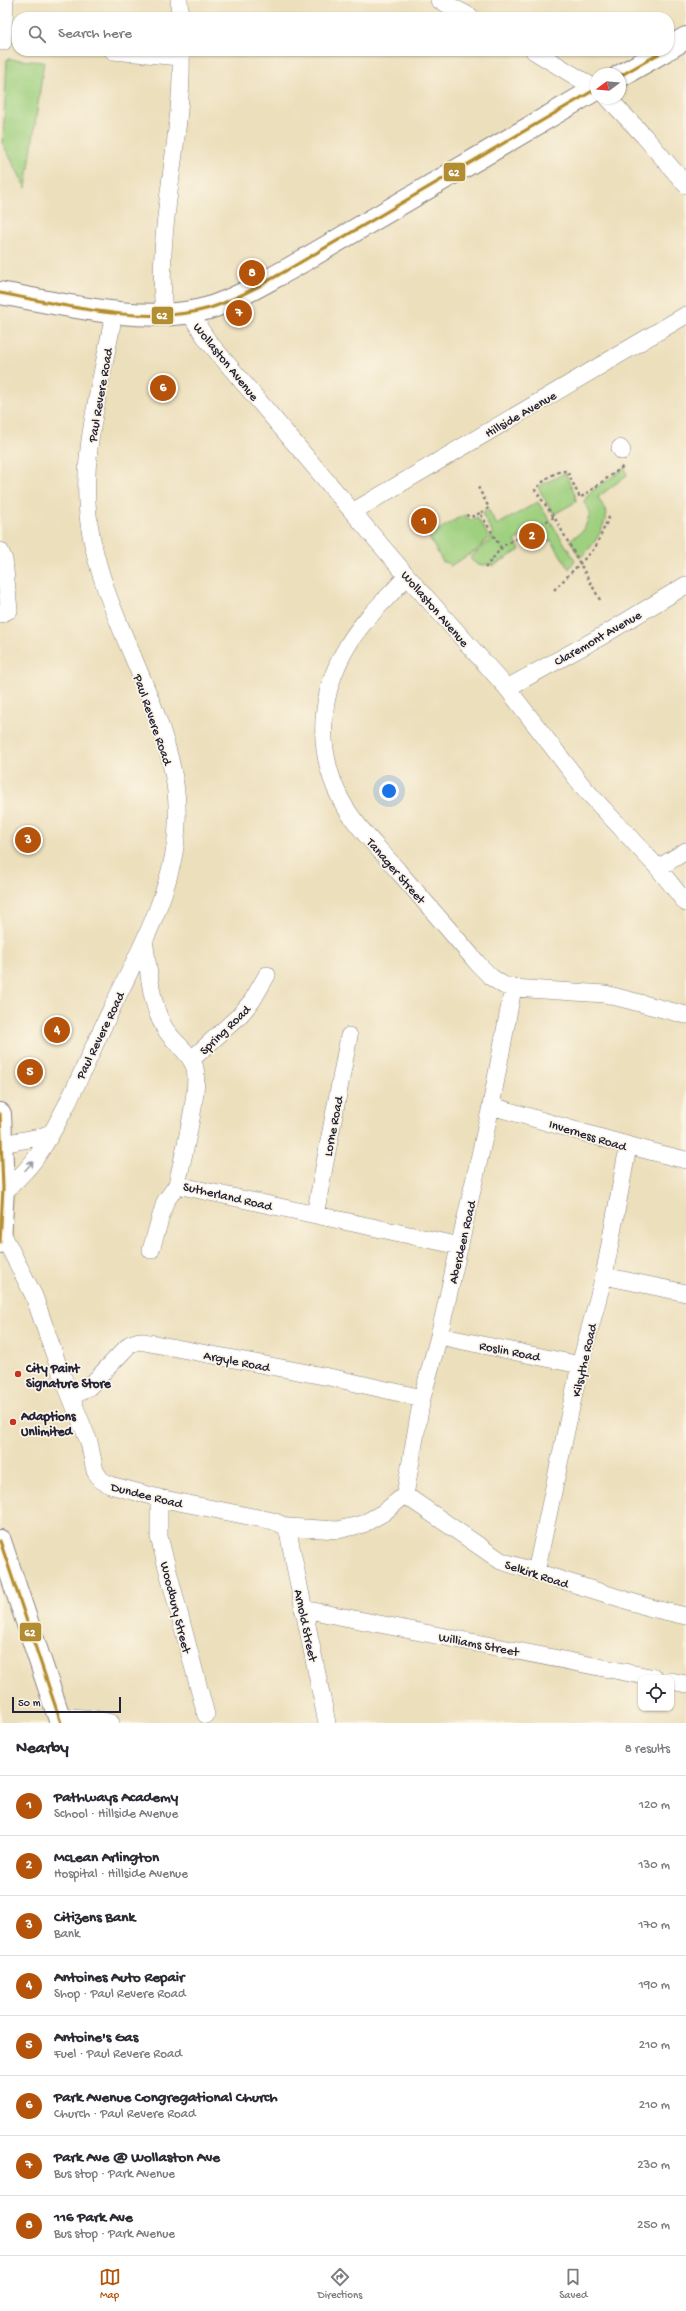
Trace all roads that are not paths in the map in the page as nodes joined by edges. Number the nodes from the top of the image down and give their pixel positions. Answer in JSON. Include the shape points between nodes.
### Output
{"nodes":[{"id":1,"x":5,"y":0,"type":"edge"},
{"id":2,"x":179,"y":0,"type":"edge"},
{"id":3,"x":439,"y":0,"type":"edge"},
{"id":4,"x":180,"y":12,"type":"edge"},
{"id":5,"x":462,"y":12,"type":"edge"},
{"id":6,"x":686,"y":38,"type":"edge"},
{"id":7,"x":7,"y":43,"type":"edge"},
{"id":8,"x":674,"y":45,"type":"edge"},
{"id":9,"x":181,"y":56,"type":"edge"},
{"id":10,"x":542,"y":56,"type":"edge"},
{"id":11,"x":655,"y":56,"type":"edge"},
{"id":12,"x":626,"y":73,"type":"edge"},
{"id":13,"x":590,"y":85,"type":"edge"},
{"id":14,"x":590,"y":93,"type":"edge"},
{"id":15,"x":614,"y":104,"type":"edge"},
{"id":16,"x":686,"y":185,"type":"edge"},
{"id":17,"x":0,"y":293,"type":"edge"},
{"id":18,"x":114,"y":312,"type":"junction"},
{"id":19,"x":189,"y":312,"type":"junction"},
{"id":20,"x":164,"y":314,"type":"junction"},
{"id":21,"x":686,"y":315,"type":"edge"},
{"id":22,"x":354,"y":511,"type":"junction"},
{"id":23,"x":0,"y":551,"type":"edge"},
{"id":24,"x":407,"y":576,"type":"junction"},
{"id":25,"x":686,"y":585,"type":"edge"},
{"id":26,"x":0,"y":614,"type":"edge"},
{"id":27,"x":507,"y":688,"type":"junction"},
{"id":28,"x":686,"y":851,"type":"edge"},
{"id":29,"x":658,"y":868,"type":"junction"},
{"id":30,"x":686,"y":903,"type":"edge"},
{"id":31,"x":144,"y":941,"type":"junction"},
{"id":32,"x":267,"y":975,"type":"dead end"},
{"id":33,"x":513,"y":988,"type":"junction"},
{"id":34,"x":686,"y":1015,"type":"edge"},
{"id":35,"x":349,"y":1036,"type":"dead end"},
{"id":36,"x":191,"y":1060,"type":"junction"},
{"id":37,"x":491,"y":1106,"type":"junction"},
{"id":38,"x":0,"y":1114,"type":"edge"},
{"id":39,"x":51,"y":1133,"type":"junction"},
{"id":40,"x":2,"y":1144,"type":"junction"},
{"id":41,"x":628,"y":1147,"type":"junction"},
{"id":42,"x":686,"y":1160,"type":"edge"},
{"id":43,"x":177,"y":1185,"type":"junction"},
{"id":44,"x":2,"y":1194,"type":"junction"},
{"id":45,"x":315,"y":1215,"type":"junction"},
{"id":46,"x":0,"y":1229,"type":"edge"},
{"id":47,"x":0,"y":1242,"type":"edge"},
{"id":48,"x":460,"y":1246,"type":"junction"},
{"id":49,"x":151,"y":1250,"type":"dead end"},
{"id":50,"x":604,"y":1276,"type":"junction"},
{"id":51,"x":686,"y":1293,"type":"edge"},
{"id":52,"x":439,"y":1336,"type":"junction"},
{"id":53,"x":580,"y":1365,"type":"junction"},
{"id":54,"x":71,"y":1397,"type":"junction"},
{"id":55,"x":422,"y":1398,"type":"junction"},
{"id":56,"x":405,"y":1495,"type":"junction"},
{"id":57,"x":159,"y":1498,"type":"junction"},
{"id":58,"x":287,"y":1527,"type":"junction"},
{"id":59,"x":0,"y":1541,"type":"edge"},
{"id":60,"x":536,"y":1572,"type":"junction"},
{"id":61,"x":303,"y":1609,"type":"junction"},
{"id":62,"x":686,"y":1616,"type":"edge"},
{"id":63,"x":640,"y":1675,"type":"edge"},
{"id":64,"x":674,"y":1682,"type":"edge"},
{"id":65,"x":686,"y":1684,"type":"edge"},
{"id":66,"x":206,"y":1715,"type":"dead end"},
{"id":67,"x":60,"y":1720,"type":"edge"},
{"id":68,"x":111,"y":1723,"type":"edge"},
{"id":69,"x":326,"y":1723,"type":"edge"}],
"edges":[{"from":1,"to":7,"type":"street"},
{"from":2,"to":4,"type":"street"},
{"from":3,"to":5,"type":"street"},
{"from":6,"to":8,"type":"main road"},
{"from":9,"to":20,"type":"street","via":[[162,266]]},
{"from":10,"to":13,"type":"street"},
{"from":11,"to":12,"type":"main road"},
{"from":14,"to":19,"type":"main road","via":[[289,269],[221,303]]},
{"from":15,"to":16,"type":"street"},
{"from":17,"to":18,"type":"main road"},
{"from":18,"to":20,"type":"main road"},
{"from":18,"to":31,"type":"street","name":"Paul Revere Road","via":[[90,444],[89,521],[102,582],[167,750],[177,805],[173,860],[167,885]]},
{"from":19,"to":20,"type":"main road"},
{"from":19,"to":22,"type":"street","name":"Wollaston Avenue","via":[[208,341]]},
{"from":21,"to":22,"type":"street","name":"Hillside Avenue"},
{"from":22,"to":24,"type":"street","name":"Wollaston Avenue"},
{"from":23,"to":26,"type":"street","via":[[4,560],[9,610]]},
{"from":24,"to":27,"type":"street","name":"Wollaston Avenue"},
{"from":24,"to":33,"type":"street","name":"Tanager Street","via":[[354,636],[332,678],[322,728],[328,765],[341,800],[361,828],[479,965],[491,977]]},
{"from":25,"to":27,"type":"street","name":"Claremont Avenue","via":[[602,636]]},
{"from":27,"to":29,"type":"street","name":"Wollaston Avenue","via":[[584,788]]},
{"from":28,"to":29,"type":"street"},
{"from":29,"to":30,"type":"street","name":"Wollaston Avenue"},
{"from":31,"to":36,"type":"street","name":"Sutherland Road","via":[[160,1019],[168,1034]]},
{"from":31,"to":39,"type":"street","name":"Paul Revere Road"},
{"from":32,"to":36,"type":"street","name":"Spring Road","via":[[252,1001],[239,1016]]},
{"from":33,"to":34,"type":"street","name":"Tanager Street","via":[[605,994]]},
{"from":33,"to":37,"type":"street","name":"Aberdeen Road"},
{"from":35,"to":45,"type":"street","name":"Lorne Road"},
{"from":36,"to":43,"type":"street","name":"Sutherland Road","via":[[196,1075],[191,1116]]},
{"from":37,"to":41,"type":"street","name":"Inverness Road","via":[[579,1130]]},
{"from":37,"to":48,"type":"street","name":"Aberdeen Road"},
{"from":38,"to":40,"type":"main road"},
{"from":39,"to":40,"type":"street"},
{"from":44,"to":39,"type":"street","name":"Paul Revere Road","one_way":true,"via":[[32,1162]]},
{"from":40,"to":44,"type":"main road"},
{"from":41,"to":42,"type":"street","name":"Inverness Road"},
{"from":41,"to":50,"type":"street","name":"Kilsythe Road"},
{"from":43,"to":45,"type":"street","name":"Sutherland Road"},
{"from":43,"to":49,"type":"street","via":[[165,1202]]},
{"from":44,"to":46,"type":"main road"},
{"from":45,"to":48,"type":"street","name":"Sutherland Road"},
{"from":46,"to":47,"type":"main road"},
{"from":46,"to":54,"type":"street","name":"Dundee Road","via":[[34,1296]]},
{"from":48,"to":52,"type":"street","name":"Aberdeen Road"},
{"from":50,"to":51,"type":"street"},
{"from":50,"to":53,"type":"street","name":"Kilsythe Road"},
{"from":52,"to":53,"type":"street","name":"Roslin Road"},
{"from":52,"to":55,"type":"street","name":"Aberdeen Road"},
{"from":53,"to":60,"type":"street","name":"Kilsythe Road"},
{"from":54,"to":55,"type":"street","name":"Argyle Road","via":[[89,1387],[130,1344],[139,1341],[334,1378]]},
{"from":54,"to":57,"type":"street","name":"Dundee Road","via":[[89,1442],[98,1477],[106,1484]]},
{"from":55,"to":56,"type":"street","name":"Aberdeen Road"},
{"from":56,"to":58,"type":"street","name":"Dundee Road","via":[[383,1513],[363,1524],[338,1530]]},
{"from":56,"to":60,"type":"street","name":"Selkirk Road","via":[[501,1561]]},
{"from":57,"to":58,"type":"street","name":"Dundee Road","via":[[273,1521]]},
{"from":57,"to":66,"type":"street","name":"Woodbury Street","via":[[159,1537]]},
{"from":58,"to":61,"type":"street","name":"Arnold Street"},
{"from":59,"to":67,"type":"main road"},
{"from":60,"to":62,"type":"street","name":"Selkirk Road","via":[[651,1608]]},
{"from":61,"to":63,"type":"street","name":"Williams Street"},
{"from":61,"to":69,"type":"street","name":"Arnold Street"},
{"from":64,"to":65,"type":"street"},
{"from":67,"to":68,"type":"street","via":[[95,1719]]}]}
